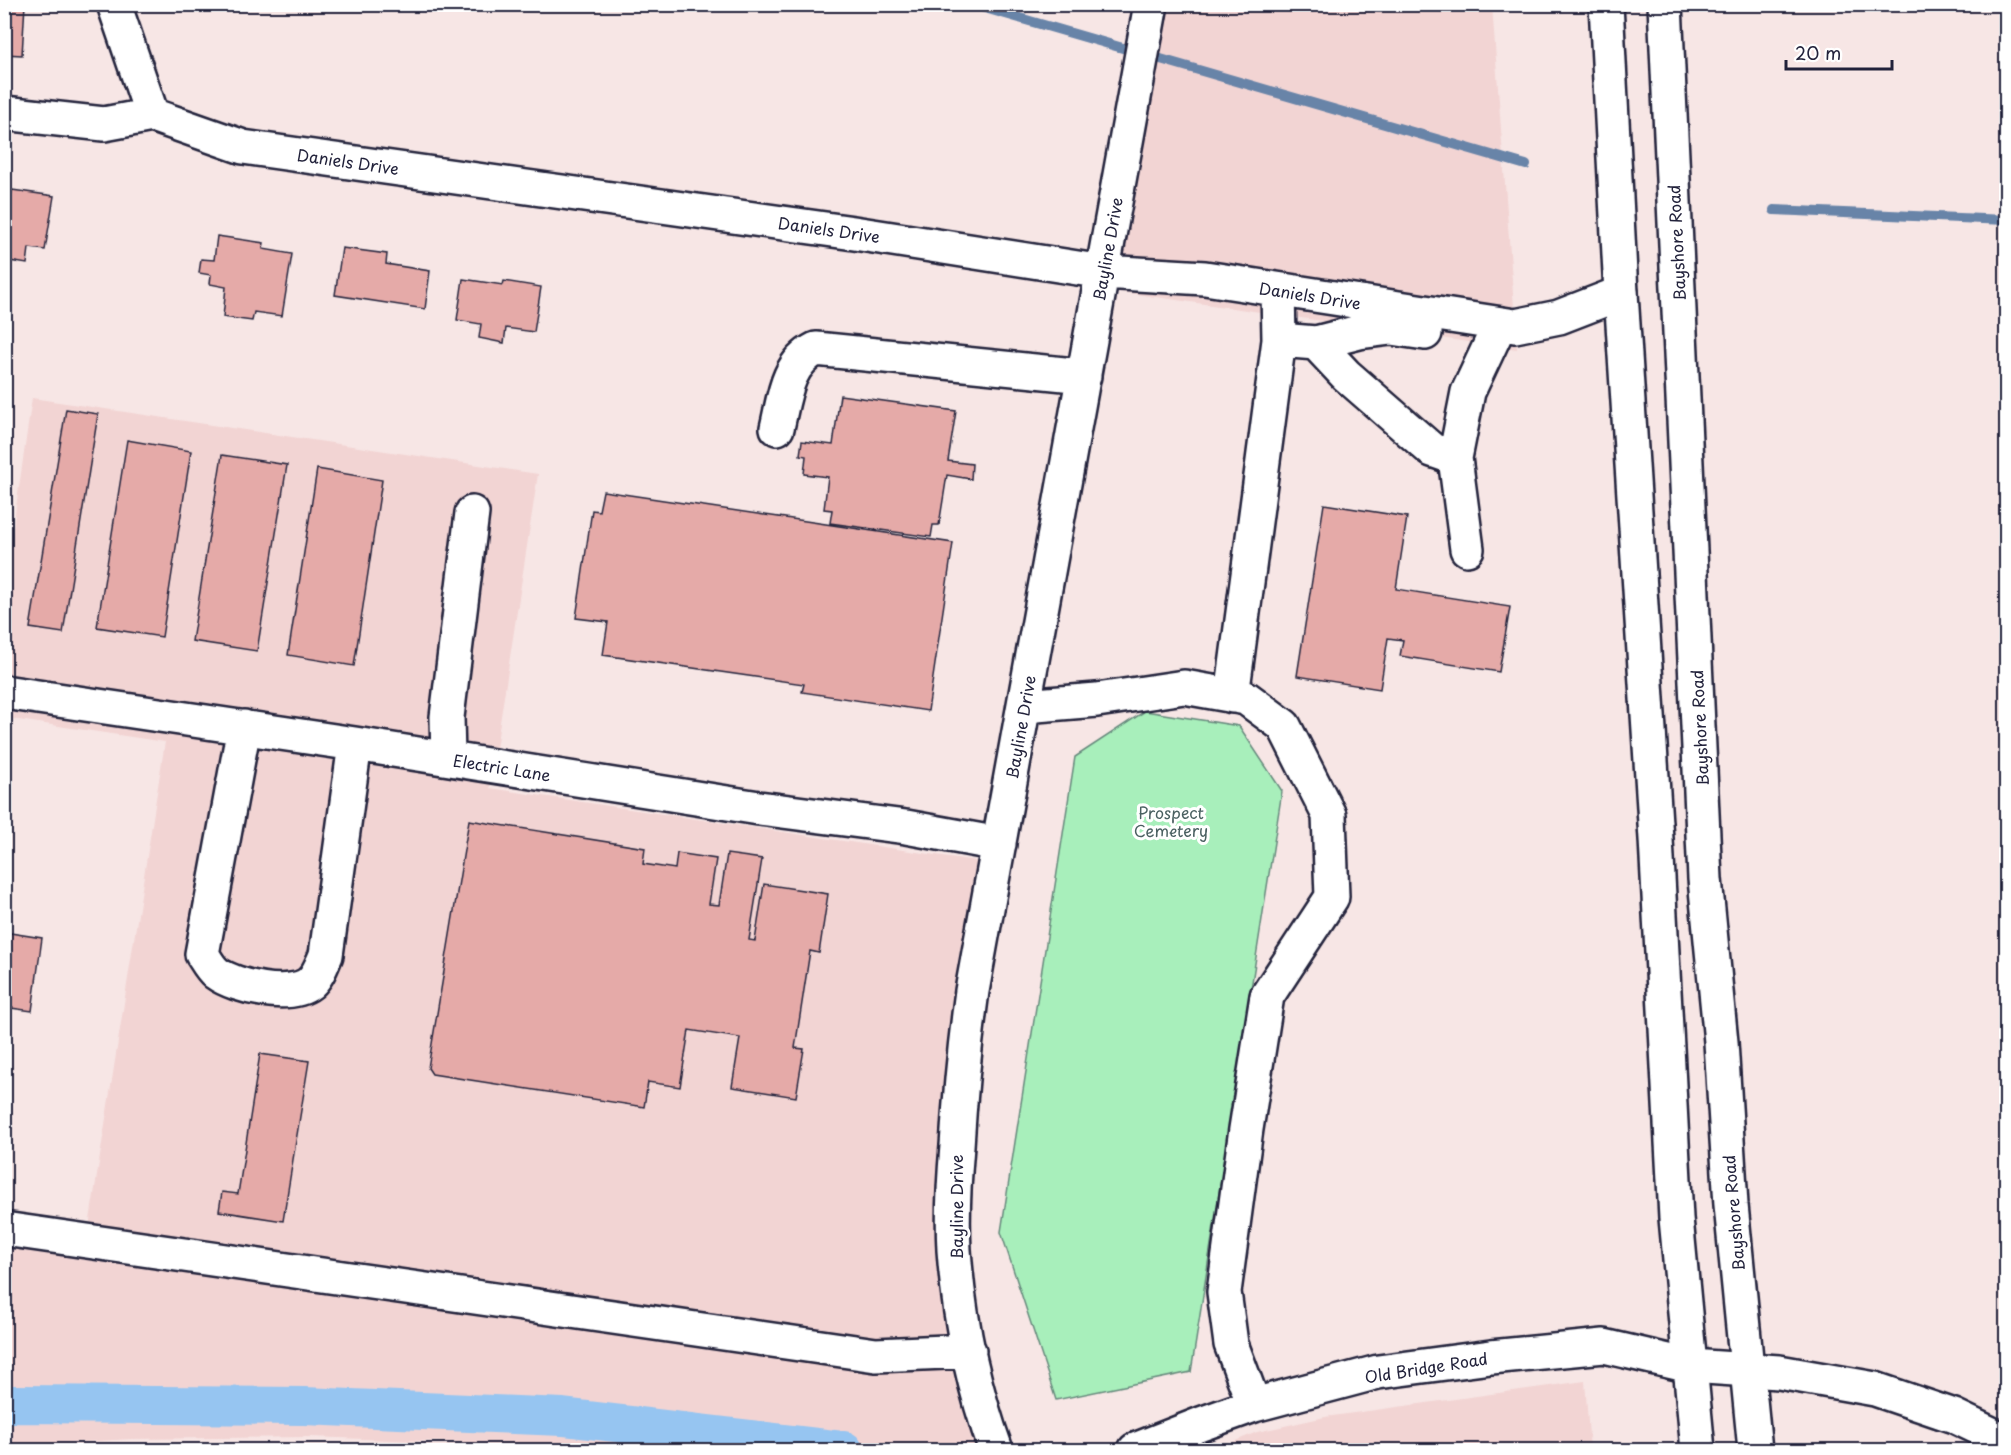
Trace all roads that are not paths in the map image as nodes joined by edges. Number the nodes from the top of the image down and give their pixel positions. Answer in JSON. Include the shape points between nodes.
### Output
{"nodes":[{"id":1,"x":114,"y":4,"type":"edge"},
{"id":2,"x":1605,"y":4,"type":"edge"},
{"id":3,"x":1664,"y":8,"type":"edge"},
{"id":4,"x":1149,"y":17,"type":"edge"},
{"id":5,"x":4,"y":113,"type":"edge"},
{"id":6,"x":152,"y":115,"type":"junction"},
{"id":7,"x":1102,"y":272,"type":"junction"},
{"id":8,"x":1278,"y":290,"type":"junction"},
{"id":9,"x":1621,"y":292,"type":"junction"},
{"id":10,"x":1496,"y":334,"type":"junction"},
{"id":11,"x":1279,"y":340,"type":"junction"},
{"id":12,"x":1316,"y":343,"type":"junction"},
{"id":13,"x":1084,"y":376,"type":"junction"},
{"id":14,"x":777,"y":428,"type":"dead end"},
{"id":15,"x":1455,"y":458,"type":"junction"},
{"id":16,"x":472,"y":513,"type":"dead end"},
{"id":17,"x":1467,"y":549,"type":"dead end"},
{"id":18,"x":4,"y":692,"type":"edge"},
{"id":19,"x":1232,"y":696,"type":"junction"},
{"id":20,"x":1024,"y":706,"type":"junction"},
{"id":21,"x":244,"y":727,"type":"junction"},
{"id":22,"x":355,"y":744,"type":"junction"},
{"id":23,"x":448,"y":758,"type":"junction"},
{"id":24,"x":999,"y":843,"type":"junction"},
{"id":25,"x":4,"y":1229,"type":"edge"},
{"id":26,"x":969,"y":1351,"type":"junction"},
{"id":27,"x":1690,"y":1366,"type":"junction"},
{"id":28,"x":1747,"y":1370,"type":"junction"},
{"id":29,"x":1254,"y":1405,"type":"junction"},
{"id":30,"x":2007,"y":1441,"type":"edge"},
{"id":31,"x":996,"y":1450,"type":"edge"},
{"id":32,"x":1135,"y":1450,"type":"edge"},
{"id":33,"x":1698,"y":1450,"type":"edge"},
{"id":34,"x":1755,"y":1450,"type":"edge"}],
"edges":[{"from":1,"to":6,"type":"street"},
{"from":2,"to":9,"type":"street"},
{"from":3,"to":28,"type":"street","name":"Bayshore Road","via":[[1706,879]]},
{"from":4,"to":7,"type":"street","name":"Bayline Drive"},
{"from":5,"to":6,"type":"street","via":[[104,124]]},
{"from":6,"to":7,"type":"street","name":"Daniels Drive","via":[[243,147]]},
{"from":7,"to":8,"type":"street","name":"Daniels Drive","via":[[1205,278]]},
{"from":7,"to":13,"type":"street","name":"Bayline Drive"},
{"from":8,"to":10,"type":"street","name":"Daniels Drive"},
{"from":8,"to":11,"type":"street"},
{"from":9,"to":10,"type":"street","name":"Daniels Drive","via":[[1559,316]]},
{"from":9,"to":27,"type":"street","via":[[1676,1218]]},
{"from":10,"to":12,"type":"street","via":[[1391,328]]},
{"from":10,"to":15,"type":"street","via":[[1468,392]]},
{"from":11,"to":12,"type":"street"},
{"from":11,"to":19,"type":"street"},
{"from":12,"to":15,"type":"street","via":[[1346,375],[1432,450]]},
{"from":13,"to":14,"type":"street","via":[[816,350],[804,355],[788,379]]},
{"from":13,"to":20,"type":"street","name":"Bayline Drive"},
{"from":15,"to":17,"type":"street"},
{"from":16,"to":23,"type":"street","via":[[447,717]]},
{"from":18,"to":21,"type":"street","name":"Electric Lane"},
{"from":19,"to":20,"type":"street","via":[[1184,687]]},
{"from":19,"to":29,"type":"street","via":[[1246,698],[1284,726],[1329,815],[1332,897],[1267,996],[1248,1118],[1224,1292],[1231,1344]]},
{"from":20,"to":24,"type":"street","name":"Bayline Drive"},
{"from":21,"to":22,"type":"street","name":"Electric Lane"},
{"from":21,"to":22,"type":"street","via":[[202,954],[214,972],[246,987],[294,990],[310,983],[319,971],[326,955]]},
{"from":22,"to":23,"type":"street","name":"Electric Lane"},
{"from":23,"to":24,"type":"street","name":"Electric Lane"},
{"from":24,"to":26,"type":"street","name":"Bayline Drive","via":[[962,1058],[953,1199],[954,1250]]},
{"from":25,"to":26,"type":"street","via":[[876,1355]]},
{"from":26,"to":31,"type":"street","name":"Bayline Drive"},
{"from":27,"to":28,"type":"street","name":"Old Bridge Road"},
{"from":27,"to":29,"type":"street","name":"Old Bridge Road","via":[[1605,1346],[1378,1372]]},
{"from":27,"to":33,"type":"street"},
{"from":28,"to":30,"type":"street","name":"Old Bridge Road","via":[[1875,1389],[1954,1416]]},
{"from":28,"to":34,"type":"street","name":"Bayshore Road"},
{"from":29,"to":32,"type":"street","name":"Old Bridge Road"}]}
